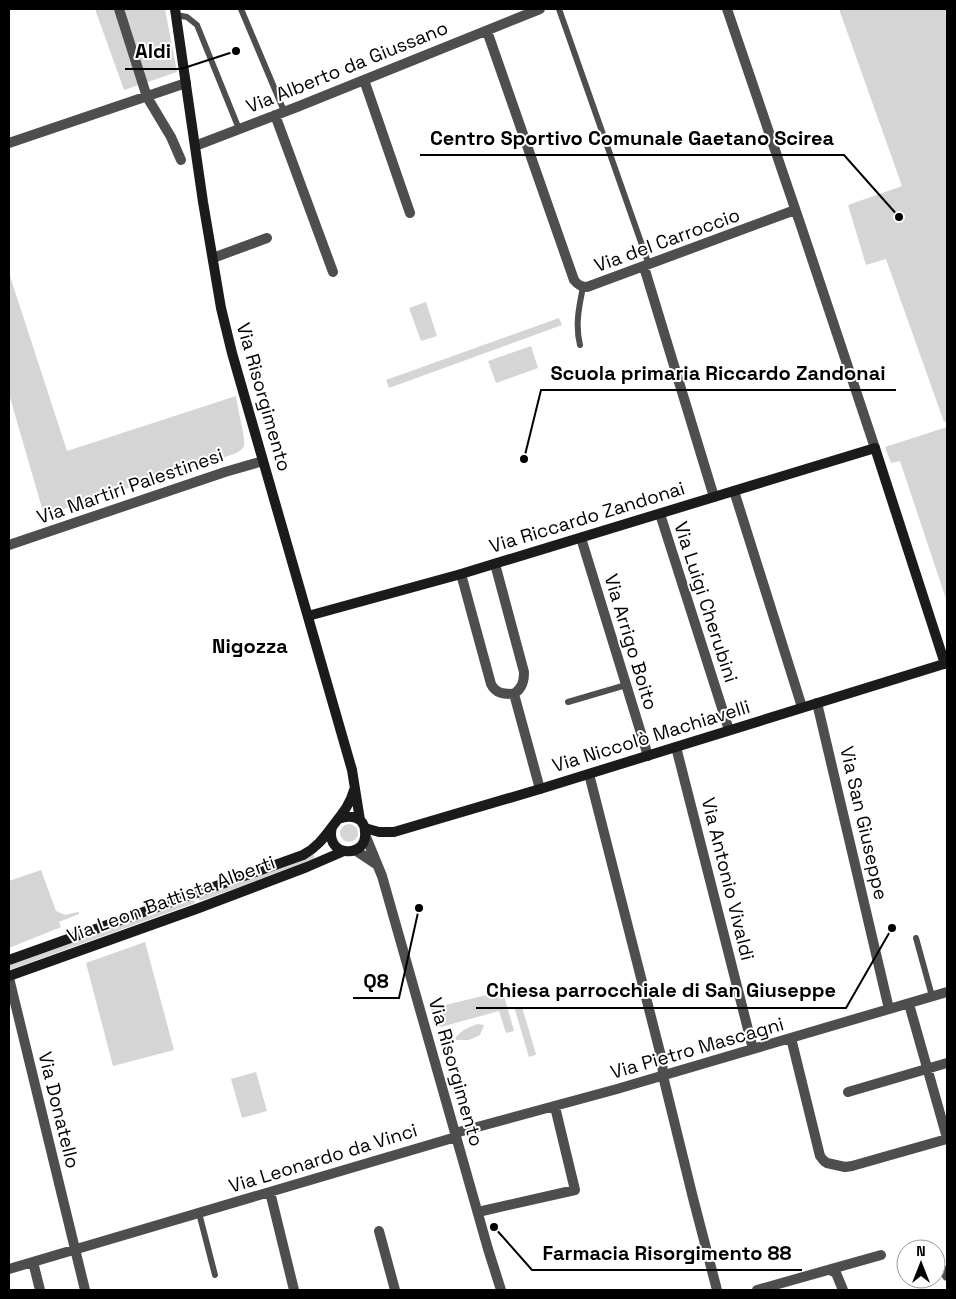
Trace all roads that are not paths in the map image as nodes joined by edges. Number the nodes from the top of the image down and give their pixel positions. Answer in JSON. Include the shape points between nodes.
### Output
{"nodes":[{"id":1,"x":119,"y":9,"type":"edge"},
{"id":2,"x":241,"y":9,"type":"edge"},
{"id":3,"x":540,"y":9,"type":"edge"},
{"id":4,"x":559,"y":9,"type":"edge"},
{"id":5,"x":727,"y":9,"type":"edge"},
{"id":6,"x":175,"y":12,"type":"edge"},
{"id":7,"x":487,"y":31,"type":"junction"},
{"id":8,"x":364,"y":80,"type":"junction"},
{"id":9,"x":186,"y":84,"type":"junction"},
{"id":10,"x":147,"y":97,"type":"junction"},
{"id":11,"x":279,"y":113,"type":"junction"},
{"id":12,"x":239,"y":129,"type":"junction"},
{"id":13,"x":9,"y":143,"type":"edge"},
{"id":14,"x":195,"y":146,"type":"junction"},
{"id":15,"x":181,"y":160,"type":"dead end"},
{"id":16,"x":795,"y":210,"type":"junction"},
{"id":17,"x":410,"y":214,"type":"dead end"},
{"id":18,"x":267,"y":238,"type":"dead end"},
{"id":19,"x":213,"y":258,"type":"junction"},
{"id":20,"x":646,"y":266,"type":"junction"},
{"id":21,"x":332,"y":272,"type":"dead end"},
{"id":22,"x":583,"y":287,"type":"junction"},
{"id":23,"x":580,"y":345,"type":"dead end"},
{"id":24,"x":875,"y":448,"type":"junction"},
{"id":25,"x":263,"y":461,"type":"junction"},
{"id":26,"x":734,"y":491,"type":"junction"},
{"id":27,"x":714,"y":497,"type":"junction"},
{"id":28,"x":660,"y":514,"type":"junction"},
{"id":29,"x":581,"y":538,"type":"junction"},
{"id":30,"x":9,"y":545,"type":"edge"},
{"id":31,"x":495,"y":564,"type":"junction"},
{"id":32,"x":461,"y":574,"type":"junction"},
{"id":33,"x":308,"y":616,"type":"junction"},
{"id":34,"x":946,"y":667,"type":"edge"},
{"id":35,"x":626,"y":685,"type":"junction"},
{"id":36,"x":514,"y":694,"type":"junction"},
{"id":37,"x":568,"y":702,"type":"dead end"},
{"id":38,"x":817,"y":703,"type":"junction"},
{"id":39,"x":802,"y":708,"type":"junction"},
{"id":40,"x":729,"y":730,"type":"junction"},
{"id":41,"x":676,"y":746,"type":"junction"},
{"id":42,"x":648,"y":756,"type":"junction"},
{"id":43,"x":590,"y":774,"type":"junction"},
{"id":44,"x":355,"y":786,"type":"junction"},
{"id":45,"x":540,"y":789,"type":"junction"},
{"id":46,"x":335,"y":823,"type":"junction"},
{"id":47,"x":363,"y":828,"type":"junction"},
{"id":48,"x":355,"y":850,"type":"junction"},
{"id":49,"x":344,"y":851,"type":"junction"},
{"id":50,"x":376,"y":864,"type":"junction"},
{"id":51,"x":916,"y":938,"type":"dead end"},
{"id":52,"x":9,"y":960,"type":"edge"},
{"id":53,"x":9,"y":977,"type":"edge"},
{"id":54,"x":947,"y":992,"type":"edge"},
{"id":55,"x":932,"y":996,"type":"junction"},
{"id":56,"x":909,"y":1004,"type":"junction"},
{"id":57,"x":889,"y":1009,"type":"junction"},
{"id":58,"x":791,"y":1038,"type":"junction"},
{"id":59,"x":753,"y":1049,"type":"junction"},
{"id":60,"x":947,"y":1063,"type":"edge"},
{"id":61,"x":928,"y":1069,"type":"junction"},
{"id":62,"x":663,"y":1076,"type":"junction"},
{"id":63,"x":848,"y":1092,"type":"dead end"},
{"id":64,"x":554,"y":1107,"type":"junction"},
{"id":65,"x":456,"y":1135,"type":"junction"},
{"id":66,"x":947,"y":1138,"type":"edge"},
{"id":67,"x":270,"y":1192,"type":"junction"},
{"id":68,"x":478,"y":1212,"type":"junction"},
{"id":69,"x":199,"y":1213,"type":"junction"},
{"id":70,"x":379,"y":1232,"type":"dead end"},
{"id":71,"x":75,"y":1250,"type":"junction"},
{"id":72,"x":881,"y":1255,"type":"dead end"},
{"id":73,"x":33,"y":1262,"type":"junction"},
{"id":74,"x":9,"y":1269,"type":"edge"},
{"id":75,"x":830,"y":1270,"type":"junction"},
{"id":76,"x":947,"y":1272,"type":"edge"},
{"id":77,"x":215,"y":1275,"type":"dead end"},
{"id":78,"x":947,"y":1276,"type":"edge"},
{"id":79,"x":40,"y":1290,"type":"edge"},
{"id":80,"x":85,"y":1290,"type":"edge"},
{"id":81,"x":294,"y":1290,"type":"edge"},
{"id":82,"x":395,"y":1290,"type":"edge"},
{"id":83,"x":501,"y":1290,"type":"edge"},
{"id":84,"x":718,"y":1290,"type":"edge"},
{"id":85,"x":757,"y":1290,"type":"edge"},
{"id":86,"x":843,"y":1290,"type":"edge"}],
"edges":[{"from":1,"to":10,"type":"street"},
{"from":2,"to":11,"type":"lane"},
{"from":3,"to":7,"type":"street","name":"Via Alberto da Giussano"},
{"from":4,"to":20,"type":"lane"},
{"from":5,"to":16,"type":"street"},
{"from":6,"to":9,"type":"street","name":"Via Risorgimento"},
{"from":6,"to":12,"type":"lane","via":[[196,25]]},
{"from":7,"to":8,"type":"street","name":"Via Alberto da Giussano"},
{"from":7,"to":22,"type":"street","name":"Via del Carroccio","via":[[574,280]]},
{"from":8,"to":11,"type":"street","name":"Via Alberto da Giussano"},
{"from":8,"to":17,"type":"street"},
{"from":9,"to":10,"type":"street"},
{"from":9,"to":14,"type":"street","name":"Via Risorgimento"},
{"from":10,"to":13,"type":"street"},
{"from":10,"to":15,"type":"street"},
{"from":11,"to":12,"type":"street","name":"Via Alberto da Giussano"},
{"from":11,"to":21,"type":"street"},
{"from":12,"to":14,"type":"street","name":"Via Alberto da Giussano"},
{"from":14,"to":19,"type":"street","name":"Via Risorgimento"},
{"from":16,"to":20,"type":"street","name":"Via del Carroccio"},
{"from":16,"to":24,"type":"street"},
{"from":18,"to":19,"type":"street"},
{"from":19,"to":25,"type":"street","name":"Via Risorgimento","via":[[227,336]]},
{"from":20,"to":22,"type":"street","name":"Via del Carroccio"},
{"from":20,"to":27,"type":"street"},
{"from":22,"to":23,"type":"lane","via":[[577,324]]},
{"from":24,"to":26,"type":"street","name":"Via Riccardo Zandonai"},
{"from":24,"to":34,"type":"street"},
{"from":25,"to":30,"type":"street","name":"Via Martiri Palestinesi"},
{"from":25,"to":33,"type":"street","name":"Via Risorgimento"},
{"from":26,"to":27,"type":"street","name":"Via Riccardo Zandonai"},
{"from":26,"to":39,"type":"street"},
{"from":27,"to":28,"type":"street","name":"Via Riccardo Zandonai"},
{"from":28,"to":29,"type":"street","name":"Via Riccardo Zandonai"},
{"from":28,"to":40,"type":"street","name":"Via Luigi Cherubini"},
{"from":29,"to":31,"type":"street","name":"Via Riccardo Zandonai"},
{"from":29,"to":35,"type":"street","name":"Via Arrigo Boito"},
{"from":31,"to":32,"type":"street","name":"Via Riccardo Zandonai"},
{"from":31,"to":36,"type":"street","via":[[524,672],[524,683]]},
{"from":32,"to":33,"type":"street","name":"Via Riccardo Zandonai"},
{"from":32,"to":36,"type":"street","via":[[492,684],[501,694]]},
{"from":33,"to":44,"type":"street","name":"Via Risorgimento"},
{"from":34,"to":38,"type":"street","name":"Via Niccolò Machiavelli"},
{"from":35,"to":37,"type":"lane"},
{"from":35,"to":42,"type":"street","name":"Via Arrigo Boito"},
{"from":36,"to":45,"type":"street"},
{"from":38,"to":39,"type":"street","name":"Via Niccolò Machiavelli"},
{"from":38,"to":57,"type":"street","name":"Via San Giuseppe"},
{"from":39,"to":40,"type":"street","name":"Via Niccolò Machiavelli"},
{"from":40,"to":41,"type":"street","name":"Via Niccolò Machiavelli"},
{"from":41,"to":42,"type":"street","name":"Via Niccolò Machiavelli"},
{"from":41,"to":59,"type":"street","name":"Via Antonio Vivaldi"},
{"from":42,"to":43,"type":"street","name":"Via Niccolò Machiavelli"},
{"from":43,"to":45,"type":"street","name":"Via Niccolò Machiavelli"},
{"from":43,"to":62,"type":"street","via":[[662,1060]]},
{"from":44,"to":46,"type":"street","via":[[346,808]]},
{"from":44,"to":47,"type":"street","name":"Via Risorgimento"},
{"from":45,"to":47,"type":"street","name":"Via Niccolò Machiavelli","via":[[394,832]]},
{"from":46,"to":47,"type":"street","via":[[349,816]]},
{"from":46,"to":49,"type":"street","via":[[332,842]]},
{"from":46,"to":52,"type":"street","name":"Via Leon Battista Alberti","via":[[317,846],[303,855]]},
{"from":47,"to":48,"type":"street","via":[[362,845]]},
{"from":47,"to":50,"type":"street","name":"Via Risorgimento"},
{"from":48,"to":49,"type":"street"},
{"from":48,"to":50,"type":"street"},
{"from":49,"to":53,"type":"street","name":"Via Leon Battista Alberti"},
{"from":50,"to":65,"type":"street","name":"Via Risorgimento"},
{"from":51,"to":55,"type":"lane"},
{"from":53,"to":71,"type":"street","name":"Via Donatello"},
{"from":54,"to":55,"type":"street","name":"Via Pietro Mascagni"},
{"from":55,"to":56,"type":"street","name":"Via Pietro Mascagni"},
{"from":56,"to":57,"type":"street","name":"Via Pietro Mascagni"},
{"from":56,"to":61,"type":"street"},
{"from":57,"to":58,"type":"street","name":"Via Pietro Mascagni"},
{"from":58,"to":59,"type":"street","name":"Via Pietro Mascagni"},
{"from":58,"to":66,"type":"street","via":[[819,1150],[826,1163],[848,1167]]},
{"from":59,"to":62,"type":"street","name":"Via Pietro Mascagni"},
{"from":60,"to":61,"type":"street"},
{"from":61,"to":63,"type":"street"},
{"from":61,"to":66,"type":"street"},
{"from":62,"to":64,"type":"street","name":"Via Pietro Mascagni"},
{"from":62,"to":84,"type":"street"},
{"from":64,"to":65,"type":"street","name":"Via Pietro Mascagni"},
{"from":64,"to":68,"type":"street","via":[[575,1190]]},
{"from":65,"to":67,"type":"street","name":"Via Leonardo da Vinci"},
{"from":65,"to":68,"type":"street","name":"Via Risorgimento"},
{"from":67,"to":69,"type":"street","name":"Via Leonardo da Vinci"},
{"from":67,"to":81,"type":"street"},
{"from":68,"to":83,"type":"street","name":"Via Risorgimento"},
{"from":69,"to":71,"type":"street","name":"Via Leonardo da Vinci"},
{"from":69,"to":77,"type":"lane"},
{"from":70,"to":82,"type":"street"},
{"from":71,"to":73,"type":"street","name":"Via Leonardo da Vinci"},
{"from":71,"to":80,"type":"street","name":"Via Donatello"},
{"from":72,"to":75,"type":"street"},
{"from":73,"to":74,"type":"street","name":"Via Leonardo da Vinci"},
{"from":73,"to":79,"type":"street"},
{"from":75,"to":85,"type":"street"},
{"from":75,"to":86,"type":"street","via":[[836,1273]]},
{"from":76,"to":78,"type":"street"}]}
